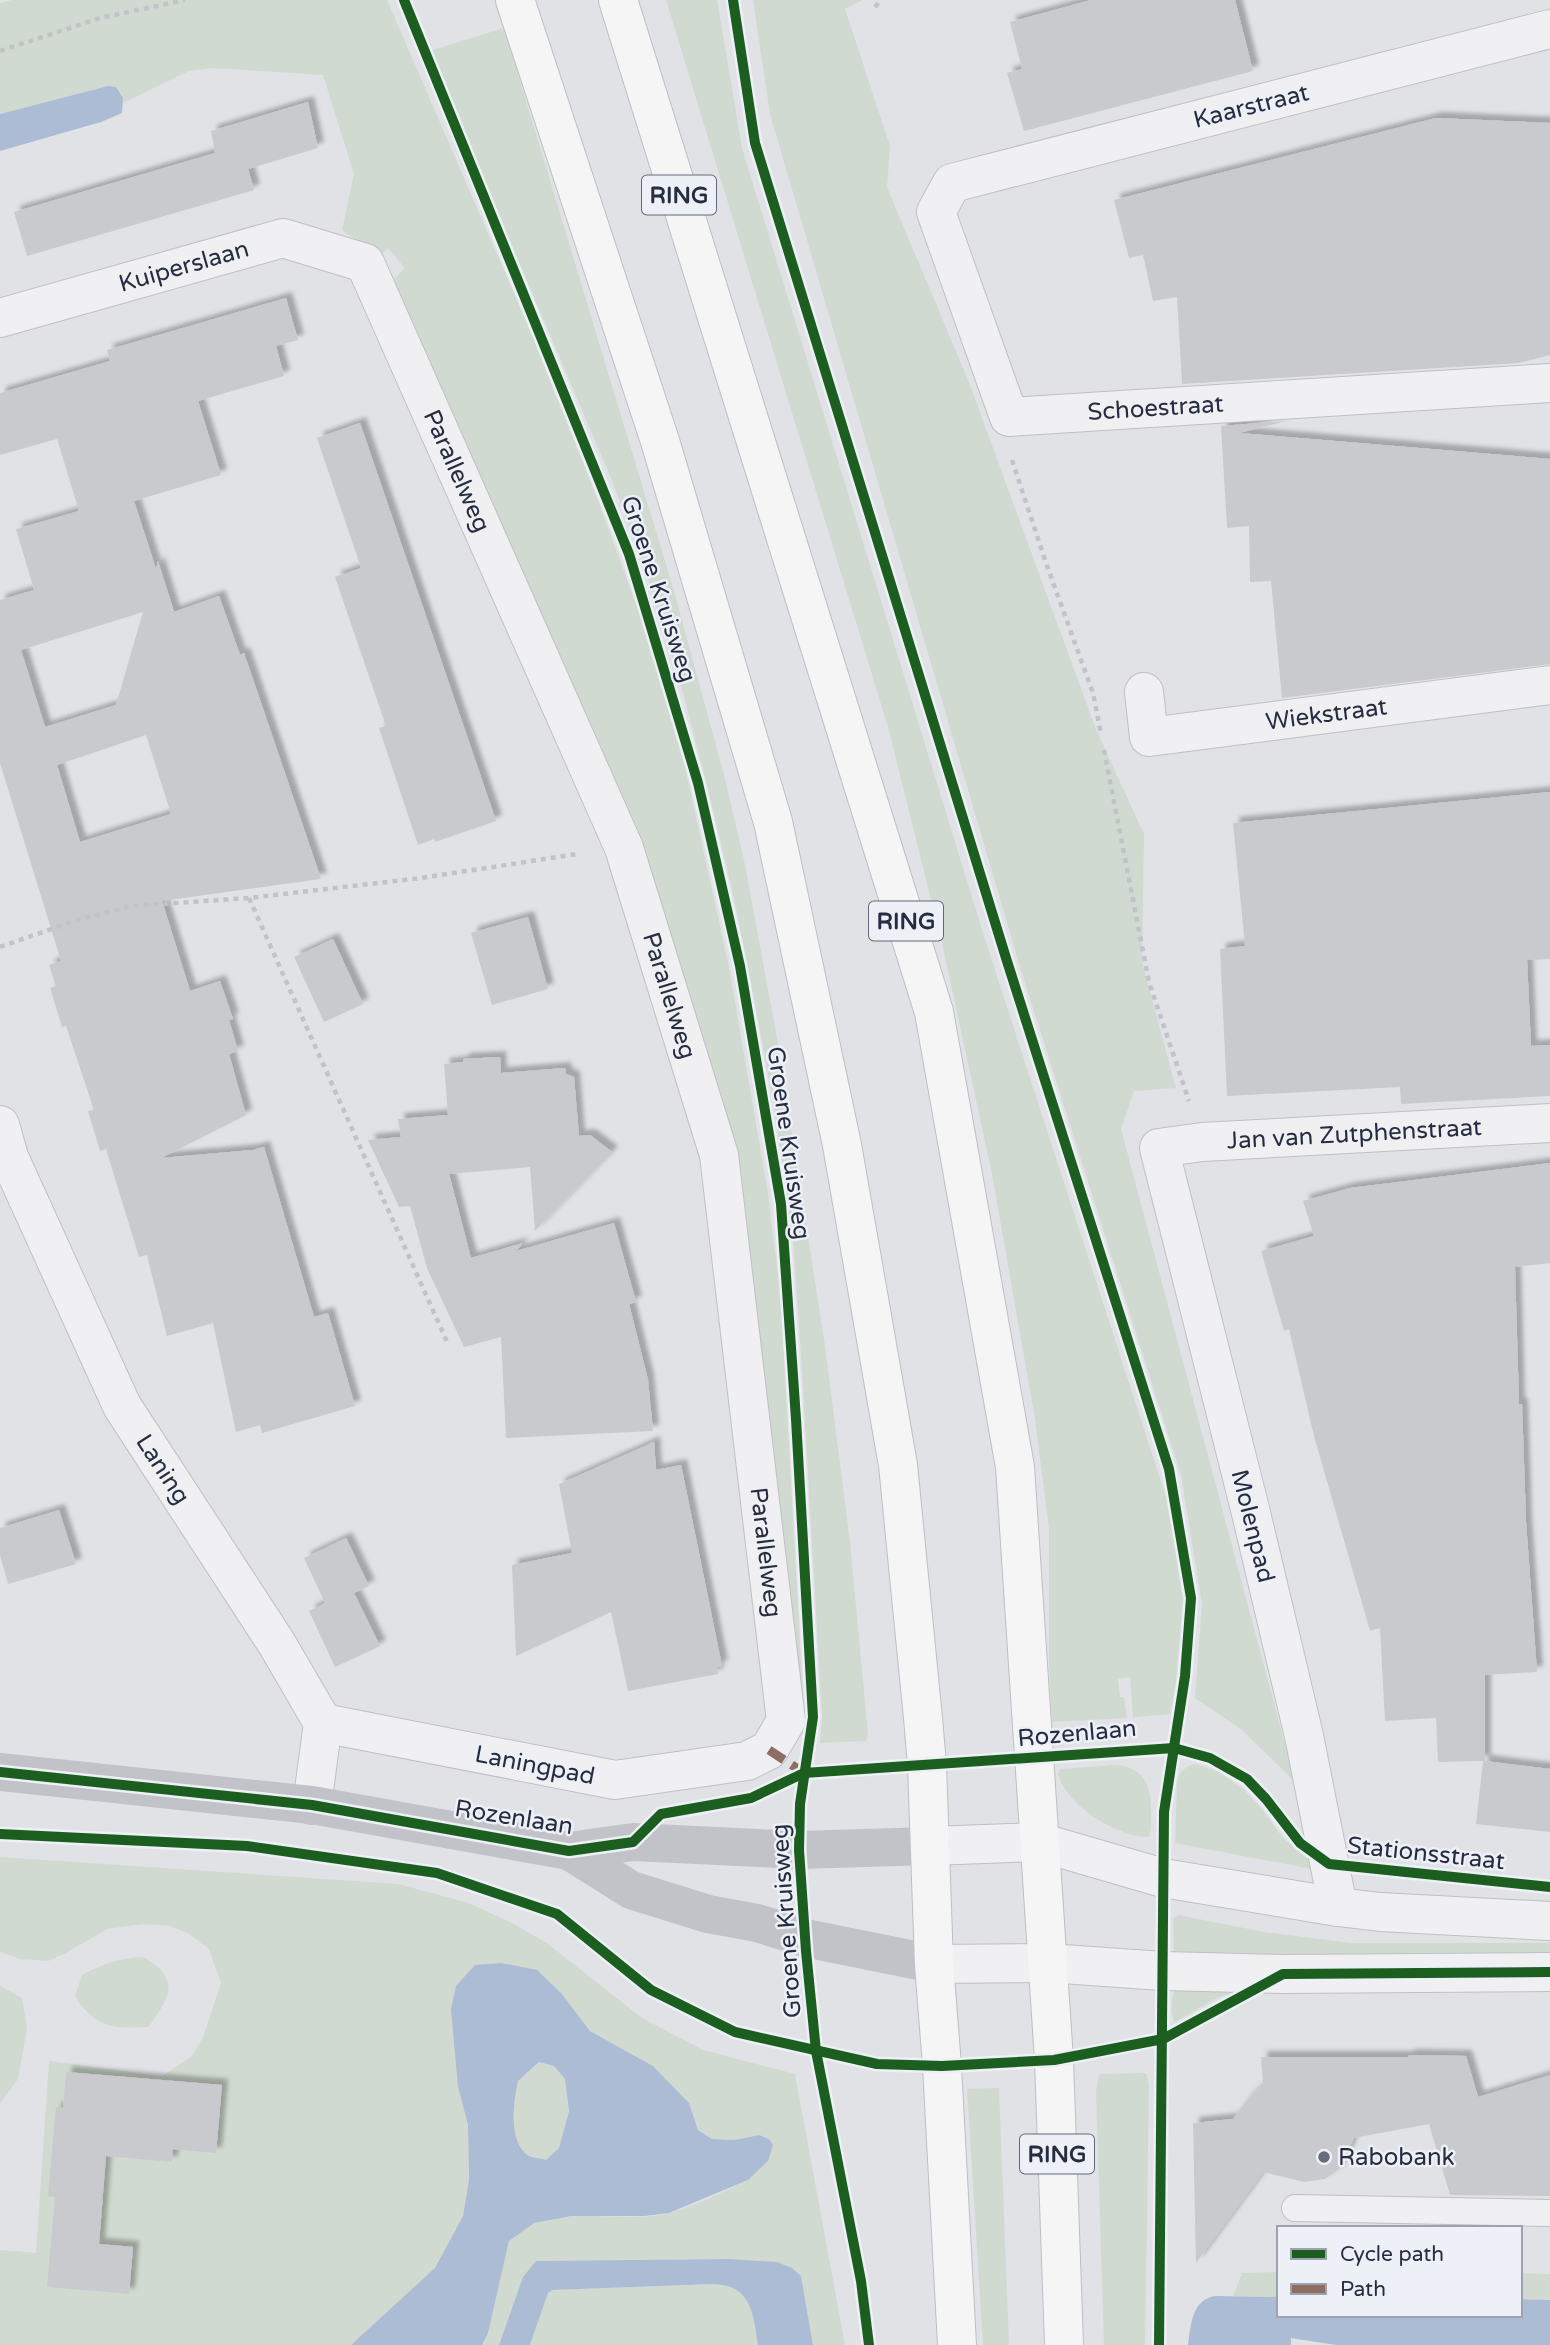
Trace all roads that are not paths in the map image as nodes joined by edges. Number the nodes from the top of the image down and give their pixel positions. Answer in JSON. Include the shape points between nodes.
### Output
{"nodes":[{"id":1,"x":515,"y":0,"type":"edge"},
{"id":2,"x":618,"y":0,"type":"edge"},
{"id":3,"x":1550,"y":29,"type":"edge"},
{"id":4,"x":365,"y":263,"type":"joint"},
{"id":5,"x":0,"y":318,"type":"edge"},
{"id":6,"x":1550,"y":383,"type":"edge"},
{"id":7,"x":1009,"y":417,"type":"joint"},
{"id":8,"x":1550,"y":685,"type":"edge"},
{"id":9,"x":1144,"y":692,"type":"dead end"},
{"id":10,"x":1550,"y":1123,"type":"edge"},
{"id":11,"x":0,"y":1125,"type":"edge"},
{"id":12,"x":1159,"y":1148,"type":"joint"},
{"id":13,"x":323,"y":1723,"type":"junction"},
{"id":14,"x":747,"y":1761,"type":"joint"},
{"id":15,"x":0,"y":1772,"type":"edge"},
{"id":16,"x":312,"y":1805,"type":"junction"},
{"id":17,"x":1039,"y":1842,"type":"junction"},
{"id":18,"x":930,"y":1846,"type":"junction"},
{"id":19,"x":569,"y":1851,"type":"junction"},
{"id":20,"x":1338,"y":1907,"type":"junction"},
{"id":21,"x":1550,"y":1921,"type":"edge"},
{"id":22,"x":1048,"y":1963,"type":"junction"},
{"id":23,"x":934,"y":1964,"type":"junction"},
{"id":24,"x":1550,"y":1972,"type":"edge"},
{"id":25,"x":1295,"y":2208,"type":"dead end"},
{"id":26,"x":1550,"y":2213,"type":"edge"},
{"id":27,"x":957,"y":2345,"type":"edge"},
{"id":28,"x":1063,"y":2345,"type":"edge"}],
"edges":[{"from":1,"to":18,"type":"main road","name":"Groene Kruisweg","via":[[660,441],[773,822],[842,1145],[898,1465],[927,1765]]},
{"from":2,"to":17,"type":"main road","number":"RING","via":[[934,1012],[1015,1467]]},
{"from":3,"to":7,"type":"street","name":"Kaarstraat","via":[[952,183],[936,212]]},
{"from":4,"to":5,"type":"street","name":"Kuiperslaan","via":[[283,238]]},
{"from":4,"to":14,"type":"street","name":"Parallelweg","via":[[624,848],[719,1155],[786,1721],[769,1750]]},
{"from":6,"to":7,"type":"street","name":"Schoestraat"},
{"from":8,"to":9,"type":"street","name":"Wiekstraat","via":[[1149,737]]},
{"from":10,"to":12,"type":"street","name":"Jan van Zutphenstraat"},
{"from":11,"to":13,"type":"street","name":"Laning","via":[[9,1157],[122,1406]]},
{"from":12,"to":20,"type":"street","name":"Molenpad","via":[[1304,1736]]},
{"from":13,"to":14,"type":"street","name":"Laningpad","via":[[615,1780]]},
{"from":13,"to":16,"type":"street"},
{"from":15,"to":16,"type":"street","name":"Rozenlaan"},
{"from":16,"to":19,"type":"street","name":"Rozenlaan"},
{"from":17,"to":18,"type":"street"},
{"from":17,"to":20,"type":"street","via":[[1163,1878]]},
{"from":17,"to":22,"type":"main road","number":"RING"},
{"from":18,"to":19,"type":"street","name":"Rozenlaan","via":[[799,1850],[633,1842]]},
{"from":18,"to":23,"type":"main road","name":"Groene Kruisweg"},
{"from":19,"to":23,"type":"street","name":"Rozenlaan","via":[[631,1890],[708,1914]]},
{"from":20,"to":21,"type":"street"},
{"from":22,"to":23,"type":"street"},
{"from":22,"to":24,"type":"street","via":[[1270,1974]]},
{"from":22,"to":28,"type":"main road","number":"RING"},
{"from":23,"to":27,"type":"main road","name":"Groene Kruisweg"},
{"from":25,"to":26,"type":"lane"}]}
